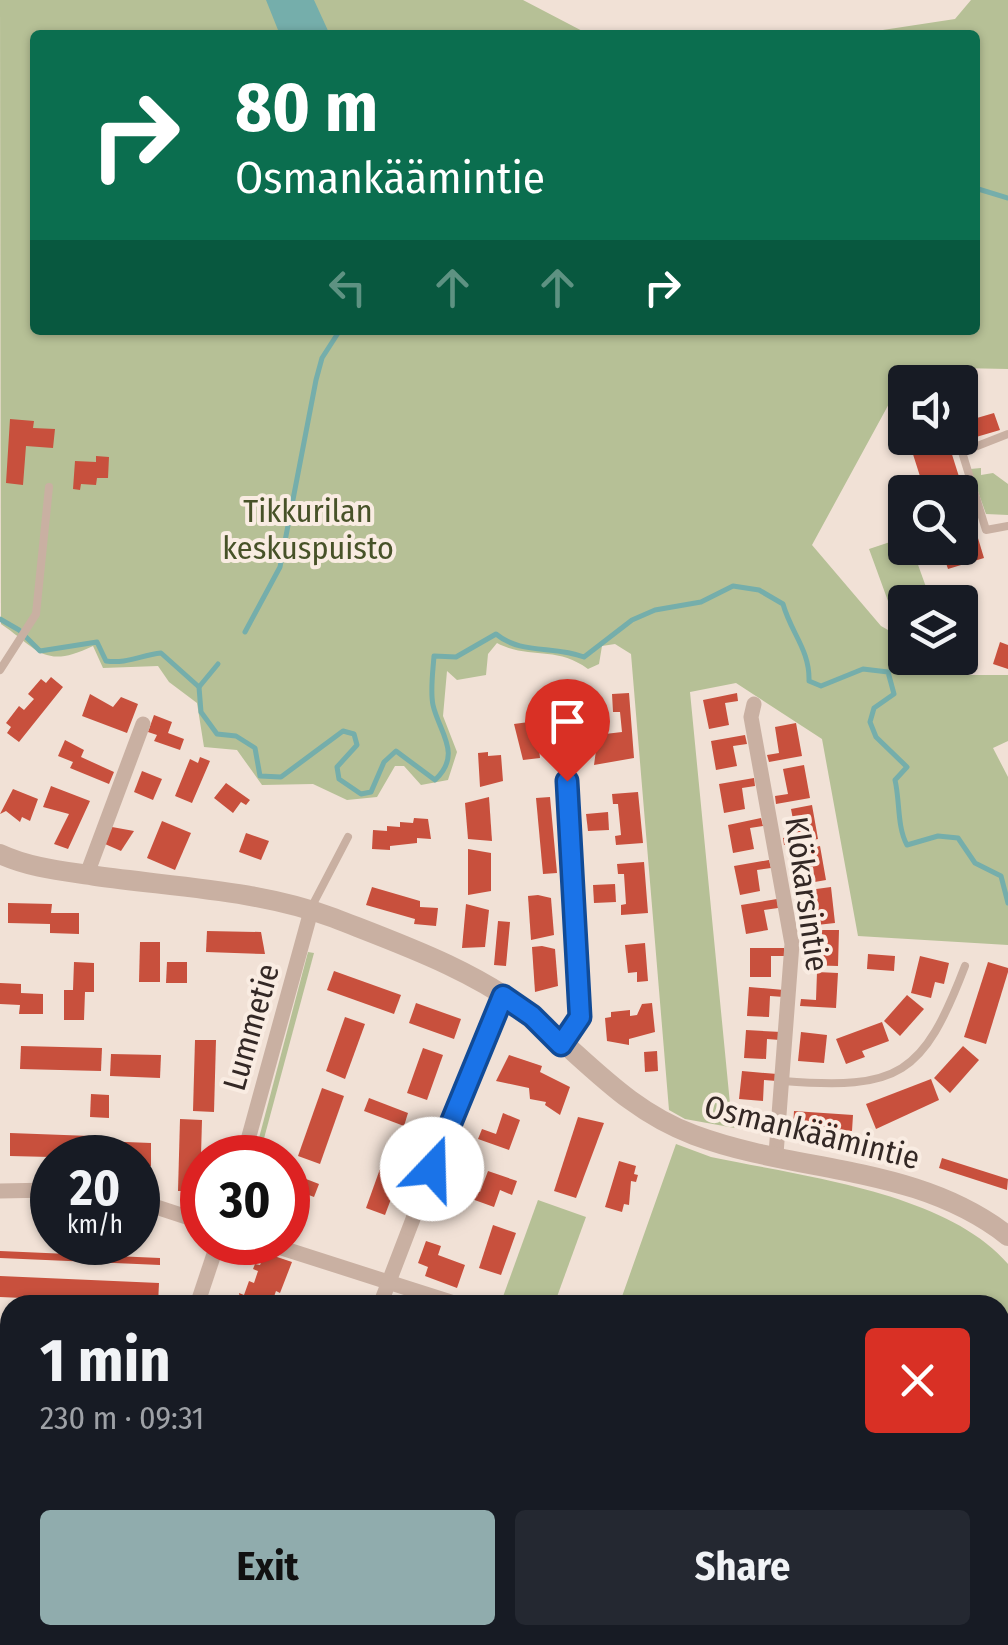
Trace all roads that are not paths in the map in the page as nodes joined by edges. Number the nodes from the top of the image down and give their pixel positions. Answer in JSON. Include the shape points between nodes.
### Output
{"nodes":[{"id":1,"x":1008,"y":434,"type":"edge"},
{"id":2,"x":49,"y":487,"type":"dead end"},
{"id":3,"x":1008,"y":526,"type":"edge"},
{"id":4,"x":0,"y":670,"type":"edge"},
{"id":5,"x":754,"y":704,"type":"dead end"},
{"id":6,"x":142,"y":724,"type":"dead end"},
{"id":7,"x":567,"y":781,"type":"dead end"},
{"id":8,"x":348,"y":836,"type":"dead end"},
{"id":9,"x":0,"y":854,"type":"edge"},
{"id":10,"x":88,"y":874,"type":"junction"},
{"id":11,"x":312,"y":910,"type":"junction"},
{"id":12,"x":965,"y":966,"type":"dead end"},
{"id":13,"x":503,"y":996,"type":"junction"},
{"id":14,"x":561,"y":1045,"type":"junction"},
{"id":15,"x":783,"y":1080,"type":"junction"},
{"id":16,"x":248,"y":1135,"type":"edge"},
{"id":17,"x":776,"y":1154,"type":"junction"},
{"id":18,"x":30,"y":1191,"type":"edge"},
{"id":19,"x":0,"y":1192,"type":"edge"},
{"id":20,"x":1008,"y":1236,"type":"edge"},
{"id":21,"x":310,"y":1257,"type":"edge"},
{"id":22,"x":210,"y":1265,"type":"edge"},
{"id":23,"x":388,"y":1282,"type":"junction"},
{"id":24,"x":200,"y":1295,"type":"edge"},
{"id":25,"x":383,"y":1295,"type":"edge"},
{"id":26,"x":434,"y":1295,"type":"edge"}],
"edges":[{"from":1,"to":3,"type":"lane","via":[[962,452],[986,530]]},
{"from":2,"to":4,"type":"lane","via":[[36,614]]},
{"from":5,"to":15,"type":"street","name":"Klökarsintie","via":[[792,944]]},
{"from":6,"to":10,"type":"street"},
{"from":7,"to":14,"type":"street","via":[[581,1006]]},
{"from":8,"to":11,"type":"lane","via":[[313,896]]},
{"from":9,"to":10,"type":"street","name":"Osmankäämintie"},
{"from":10,"to":11,"type":"street","name":"Osmankäämintie"},
{"from":11,"to":13,"type":"street","name":"Osmankäämintie","via":[[473,977]]},
{"from":11,"to":16,"type":"street","name":"Lummetie"},
{"from":12,"to":15,"type":"lane","via":[[942,1027],[913,1061],[860,1084]]},
{"from":13,"to":14,"type":"street","name":"Osmankäämintie"},
{"from":13,"to":23,"type":"street"},
{"from":14,"to":17,"type":"street","name":"Osmankäämintie","via":[[651,1117],[711,1142]]},
{"from":15,"to":17,"type":"street","name":"Klökarsintie"},
{"from":17,"to":20,"type":"street","name":"Osmankäämintie","via":[[945,1196]]},
{"from":18,"to":19,"type":"street"},
{"from":21,"to":23,"type":"street"},
{"from":22,"to":24,"type":"street"},
{"from":23,"to":25,"type":"street"},
{"from":23,"to":26,"type":"street"}]}
